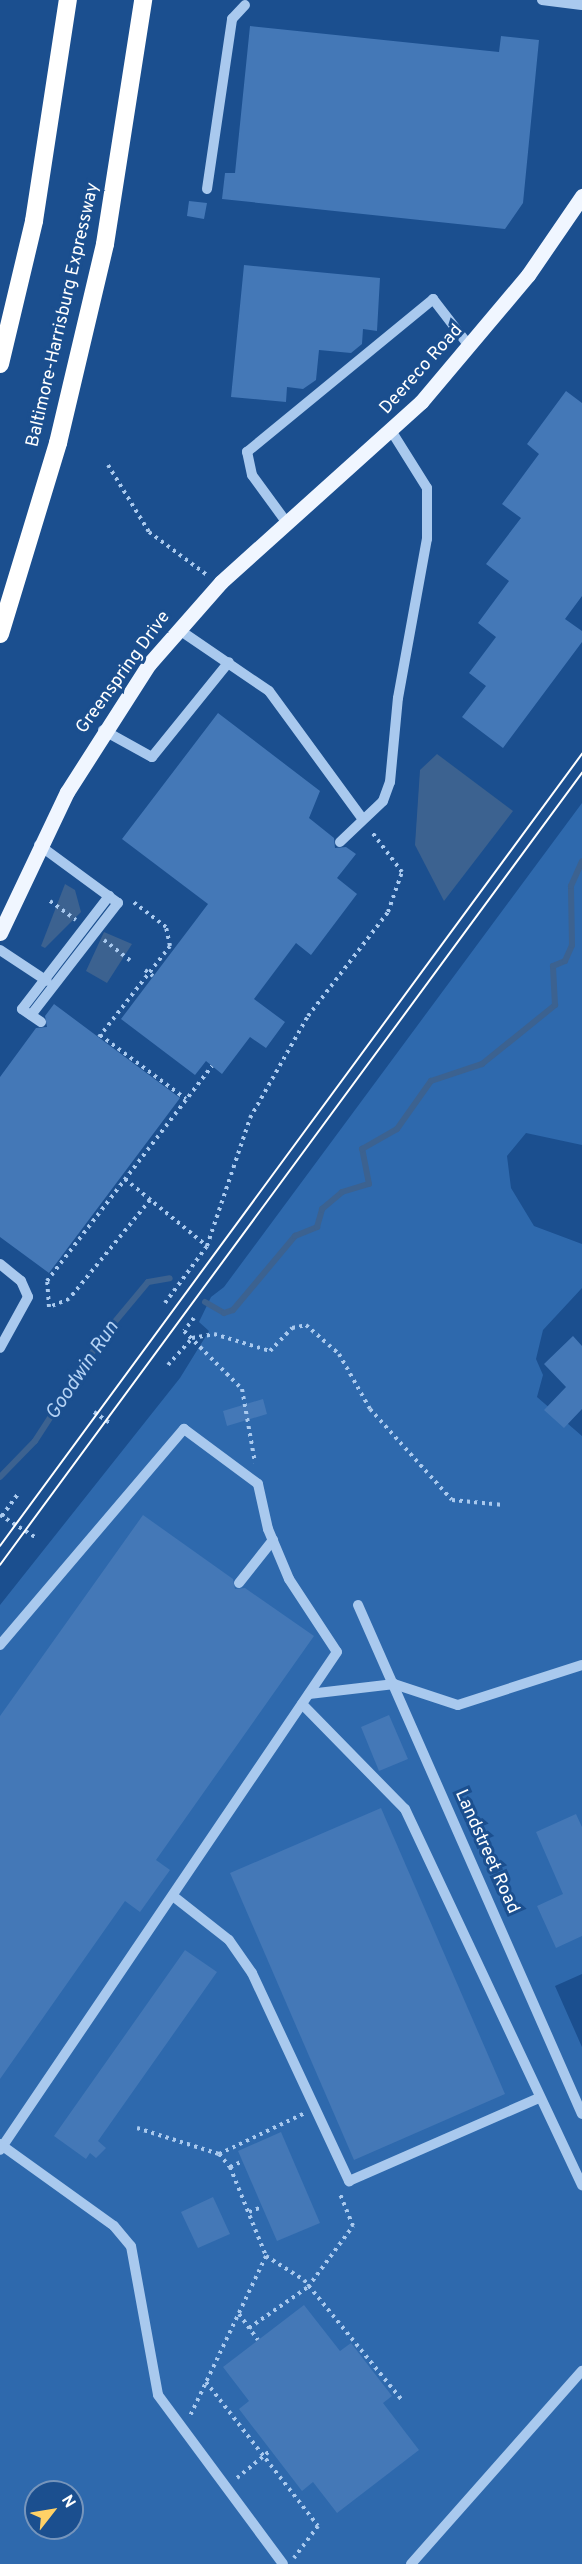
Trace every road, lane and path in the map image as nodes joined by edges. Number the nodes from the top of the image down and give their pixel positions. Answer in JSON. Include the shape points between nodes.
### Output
{"nodes":[{"id":1,"x":68,"y":0,"type":"edge"},
{"id":2,"x":143,"y":0,"type":"edge"},
{"id":3,"x":542,"y":0,"type":"edge"},
{"id":4,"x":245,"y":5,"type":"dead end"},
{"id":5,"x":582,"y":5,"type":"edge"},
{"id":6,"x":207,"y":189,"type":"dead end"},
{"id":7,"x":582,"y":196,"type":"edge"},
{"id":8,"x":470,"y":347,"type":"junction"},
{"id":9,"x":0,"y":364,"type":"edge"},
{"id":10,"x":392,"y":432,"type":"junction"},
{"id":11,"x":108,"y":465,"type":"dead end"},
{"id":12,"x":287,"y":523,"type":"junction"},
{"id":13,"x":221,"y":582,"type":"junction"},
{"id":14,"x":178,"y":629,"type":"junction"},
{"id":15,"x":0,"y":634,"type":"edge"},
{"id":16,"x":229,"y":662,"type":"junction"},
{"id":17,"x":103,"y":730,"type":"junction"},
{"id":18,"x":362,"y":818,"type":"junction"},
{"id":19,"x":340,"y":842,"type":"dead end"},
{"id":20,"x":39,"y":845,"type":"junction"},
{"id":21,"x":109,"y":896,"type":"junction"},
{"id":22,"x":128,"y":898,"type":"dead end"},
{"id":23,"x":50,"y":901,"type":"dead end"},
{"id":24,"x":81,"y":924,"type":"dead end"},
{"id":25,"x":0,"y":933,"type":"edge"},
{"id":26,"x":98,"y":936,"type":"dead end"},
{"id":27,"x":0,"y":950,"type":"edge"},
{"id":28,"x":130,"y":960,"type":"dead end"},
{"id":29,"x":43,"y":979,"type":"junction"},
{"id":30,"x":55,"y":985,"type":"junction"},
{"id":31,"x":212,"y":1066,"type":"dead end"},
{"id":32,"x":186,"y":1099,"type":"junction"},
{"id":33,"x":125,"y":1179,"type":"junction"},
{"id":34,"x":150,"y":1200,"type":"junction"},
{"id":35,"x":207,"y":1246,"type":"junction"},
{"id":36,"x":0,"y":1264,"type":"edge"},
{"id":37,"x":165,"y":1303,"type":"dead end"},
{"id":38,"x":194,"y":1318,"type":"dead end"},
{"id":39,"x":192,"y":1338,"type":"junction"},
{"id":40,"x":0,"y":1348,"type":"edge"},
{"id":41,"x":168,"y":1365,"type":"dead end"},
{"id":42,"x":94,"y":1412,"type":"dead end"},
{"id":43,"x":110,"y":1424,"type":"dead end"},
{"id":44,"x":258,"y":1484,"type":"junction"},
{"id":45,"x":19,"y":1493,"type":"dead end"},
{"id":46,"x":504,"y":1505,"type":"dead end"},
{"id":47,"x":1,"y":1515,"type":"edge"},
{"id":48,"x":35,"y":1537,"type":"dead end"},
{"id":49,"x":273,"y":1540,"type":"junction"},
{"id":50,"x":239,"y":1583,"type":"dead end"},
{"id":51,"x":358,"y":1605,"type":"dead end"},
{"id":52,"x":0,"y":1645,"type":"edge"},
{"id":53,"x":582,"y":1665,"type":"edge"},
{"id":54,"x":394,"y":1684,"type":"junction"},
{"id":55,"x":309,"y":1694,"type":"junction"},
{"id":56,"x":302,"y":1704,"type":"junction"},
{"id":57,"x":173,"y":1896,"type":"junction"},
{"id":58,"x":537,"y":2098,"type":"junction"},
{"id":59,"x":315,"y":2109,"type":"junction"},
{"id":60,"x":582,"y":2114,"type":"edge"},
{"id":61,"x":137,"y":2128,"type":"dead end"},
{"id":62,"x":1,"y":2147,"type":"edge"},
{"id":63,"x":219,"y":2154,"type":"junction"},
{"id":64,"x":243,"y":2162,"type":"dead end"},
{"id":65,"x":230,"y":2166,"type":"junction"},
{"id":66,"x":582,"y":2185,"type":"edge"},
{"id":67,"x":339,"y":2192,"type":"dead end"},
{"id":68,"x":262,"y":2207,"type":"dead end"},
{"id":69,"x":249,"y":2212,"type":"junction"},
{"id":70,"x":266,"y":2256,"type":"junction"},
{"id":71,"x":308,"y":2286,"type":"junction"},
{"id":72,"x":239,"y":2313,"type":"junction"},
{"id":73,"x":249,"y":2328,"type":"junction"},
{"id":74,"x":258,"y":2340,"type":"dead end"},
{"id":75,"x":582,"y":2370,"type":"edge"},
{"id":76,"x":206,"y":2382,"type":"junction"},
{"id":77,"x":402,"y":2400,"type":"dead end"},
{"id":78,"x":184,"y":2430,"type":"junction"},
{"id":79,"x":271,"y":2450,"type":"dead end"},
{"id":80,"x":264,"y":2456,"type":"junction"},
{"id":81,"x":235,"y":2480,"type":"dead end"},
{"id":82,"x":297,"y":2555,"type":"dead end"},
{"id":83,"x":283,"y":2564,"type":"edge"},
{"id":84,"x":411,"y":2564,"type":"edge"}],
"edges":[{"from":1,"to":9,"type":"highway","via":[[34,221]]},
{"from":2,"to":15,"type":"highway","name":"Baltimore-Harrisburg Expressway","via":[[105,244],[58,443]]},
{"from":3,"to":5,"type":"street"},
{"from":4,"to":6,"type":"street","via":[[232,19]]},
{"from":7,"to":8,"type":"main road","name":"Deereco Road"},
{"from":8,"to":10,"type":"main road","name":"Deereco Road"},
{"from":8,"to":12,"type":"street","via":[[433,299],[246,452],[252,475]]},
{"from":10,"to":12,"type":"main road","name":"Greenspring Drive"},
{"from":10,"to":18,"type":"street","name":"Deereco Road","via":[[427,488],[430,510],[398,698],[390,783],[382,801]]},
{"from":11,"to":13,"type":"path","via":[[149,532],[183,561]]},
{"from":12,"to":13,"type":"main road","name":"Greenspring Drive"},
{"from":13,"to":14,"type":"main road","name":"Greenspring Drive"},
{"from":14,"to":16,"type":"street"},
{"from":14,"to":17,"type":"main road","name":"Greenspring Drive"},
{"from":16,"to":17,"type":"street","via":[[158,754],[148,758]]},
{"from":16,"to":18,"type":"street","via":[[269,691]]},
{"from":17,"to":20,"type":"main road","name":"Greenspring Drive"},
{"from":18,"to":19,"type":"street","name":"Deereco Road"},
{"from":18,"to":35,"type":"path","via":[[402,872],[388,912],[308,1016],[250,1118]]},
{"from":20,"to":21,"type":"street"},
{"from":20,"to":25,"type":"main road","name":"Greenspring Drive"},
{"from":21,"to":29,"type":"street"},
{"from":21,"to":30,"type":"street","via":[[118,903]]},
{"from":22,"to":32,"type":"path","via":[[171,935],[170,946],[99,1036]]},
{"from":23,"to":24,"type":"path"},
{"from":26,"to":28,"type":"path"},
{"from":27,"to":29,"type":"street"},
{"from":29,"to":30,"type":"street"},
{"from":29,"to":30,"type":"street","via":[[22,1009],[36,1019]]},
{"from":31,"to":32,"type":"path"},
{"from":32,"to":33,"type":"path"},
{"from":33,"to":34,"type":"path"},
{"from":33,"to":34,"type":"path","via":[[47,1281],[50,1307],[69,1299]]},
{"from":34,"to":35,"type":"path"},
{"from":35,"to":37,"type":"path"},
{"from":36,"to":40,"type":"street","via":[[21,1281],[28,1297]]},
{"from":38,"to":39,"type":"path","via":[[184,1331]]},
{"from":39,"to":41,"type":"path"},
{"from":39,"to":44,"type":"path","via":[[242,1389]]},
{"from":39,"to":46,"type":"path","via":[[214,1334],[270,1351],[292,1328],[315,1329],[355,1374],[370,1409],[452,1500]]},
{"from":42,"to":43,"type":"path"},
{"from":44,"to":49,"type":"street"},
{"from":44,"to":52,"type":"street","via":[[184,1429]]},
{"from":45,"to":47,"type":"path"},
{"from":47,"to":48,"type":"path"},
{"from":49,"to":50,"type":"street"},
{"from":49,"to":55,"type":"street","via":[[289,1579],[337,1652]]},
{"from":51,"to":54,"type":"street","name":"Landstreet Road"},
{"from":53,"to":54,"type":"street","via":[[458,1705]]},
{"from":54,"to":55,"type":"street"},
{"from":54,"to":60,"type":"street","name":"Landstreet Road"},
{"from":55,"to":56,"type":"street"},
{"from":56,"to":57,"type":"street"},
{"from":56,"to":58,"type":"street","via":[[405,1809]]},
{"from":57,"to":59,"type":"street","via":[[229,1940],[252,1973]]},
{"from":57,"to":62,"type":"street"},
{"from":58,"to":59,"type":"street","via":[[349,2181]]},
{"from":58,"to":66,"type":"street"},
{"from":59,"to":63,"type":"path"},
{"from":61,"to":63,"type":"path"},
{"from":62,"to":78,"type":"street","via":[[114,2226],[130,2246],[152,2377],[158,2395]]},
{"from":63,"to":65,"type":"path"},
{"from":64,"to":65,"type":"path"},
{"from":65,"to":69,"type":"path"},
{"from":67,"to":71,"type":"path","via":[[353,2226]]},
{"from":68,"to":69,"type":"path"},
{"from":69,"to":70,"type":"path"},
{"from":70,"to":71,"type":"path"},
{"from":70,"to":72,"type":"path"},
{"from":71,"to":73,"type":"path"},
{"from":71,"to":77,"type":"path"},
{"from":72,"to":73,"type":"path"},
{"from":72,"to":76,"type":"path"},
{"from":73,"to":74,"type":"path"},
{"from":75,"to":84,"type":"street"},
{"from":76,"to":78,"type":"path"},
{"from":76,"to":80,"type":"path"},
{"from":78,"to":83,"type":"street"},
{"from":79,"to":80,"type":"path"},
{"from":80,"to":81,"type":"path"},
{"from":80,"to":82,"type":"path","via":[[318,2526]]}]}
